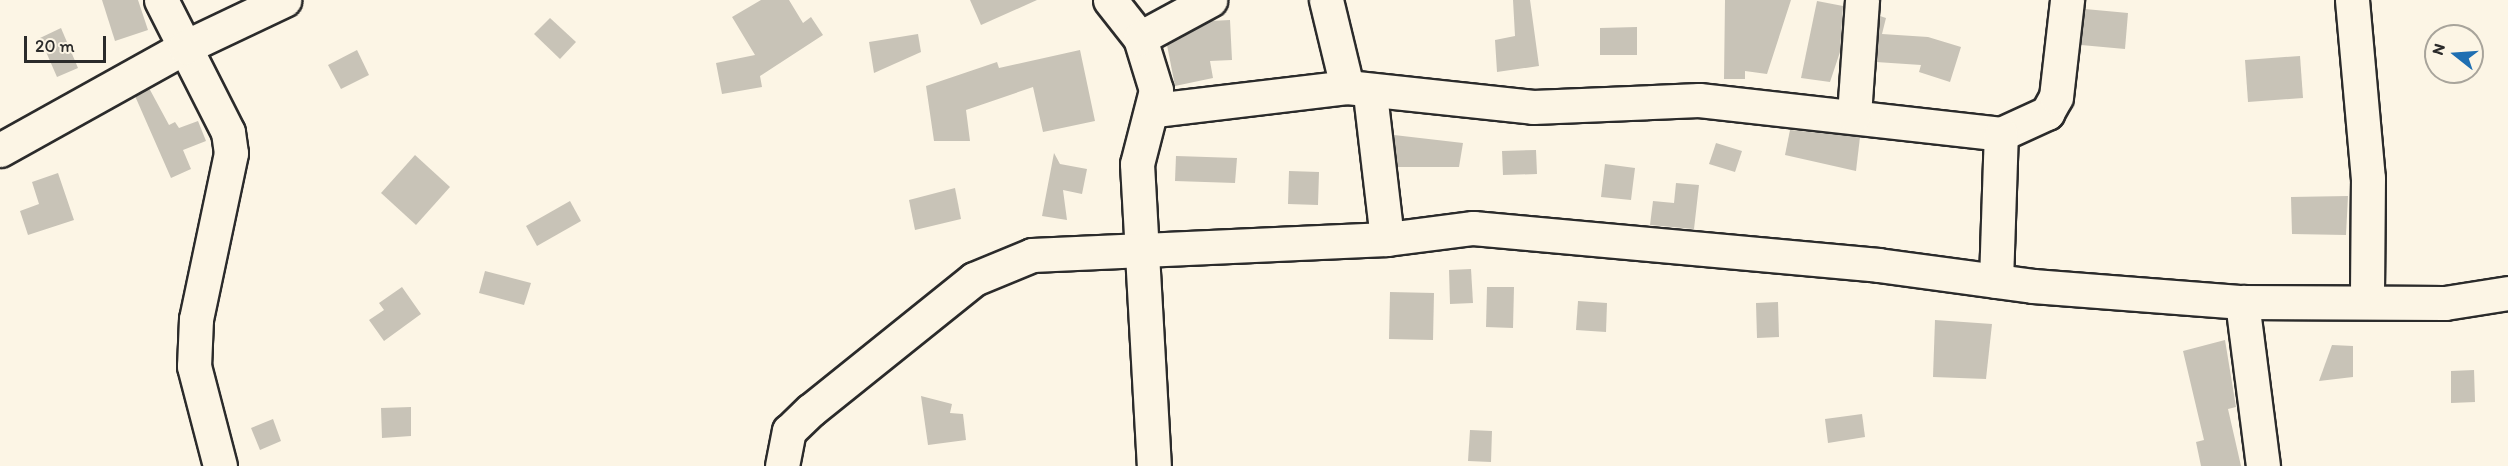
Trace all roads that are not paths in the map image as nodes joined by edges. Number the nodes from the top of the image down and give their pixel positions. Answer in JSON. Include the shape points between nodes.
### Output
{"nodes":[{"id":1,"x":161,"y":0,"type":"edge"},
{"id":2,"x":284,"y":0,"type":"edge"},
{"id":3,"x":1110,"y":0,"type":"edge"},
{"id":4,"x":1210,"y":0,"type":"edge"},
{"id":5,"x":1326,"y":0,"type":"edge"},
{"id":6,"x":1862,"y":0,"type":"edge"},
{"id":7,"x":2067,"y":0,"type":"edge"},
{"id":8,"x":2352,"y":0,"type":"edge"},
{"id":9,"x":1140,"y":38,"type":"junction"},
{"id":10,"x":185,"y":47,"type":"junction"},
{"id":11,"x":1359,"y":91,"type":"junction"},
{"id":12,"x":1155,"y":110,"type":"junction"},
{"id":13,"x":1854,"y":116,"type":"junction"},
{"id":14,"x":2001,"y":134,"type":"junction"},
{"id":15,"x":0,"y":150,"type":"edge"},
{"id":16,"x":1387,"y":239,"type":"junction"},
{"id":17,"x":1138,"y":252,"type":"junction"},
{"id":18,"x":1996,"y":281,"type":"junction"},
{"id":19,"x":2508,"y":293,"type":"edge"},
{"id":20,"x":2242,"y":302,"type":"junction"},
{"id":21,"x":2367,"y":302,"type":"junction"},
{"id":22,"x":220,"y":466,"type":"edge"},
{"id":23,"x":782,"y":466,"type":"edge"},
{"id":24,"x":1154,"y":466,"type":"edge"},
{"id":25,"x":2263,"y":466,"type":"edge"}],
"edges":[{"from":1,"to":10,"type":"street"},
{"from":2,"to":10,"type":"street"},
{"from":3,"to":9,"type":"street"},
{"from":4,"to":9,"type":"street"},
{"from":5,"to":11,"type":"street"},
{"from":6,"to":13,"type":"street"},
{"from":7,"to":14,"type":"street","via":[[2056,97],[2048,112]]},
{"from":8,"to":21,"type":"street","via":[[2368,178]]},
{"from":9,"to":12,"type":"street","via":[[1156,90]]},
{"from":10,"to":15,"type":"street"},
{"from":10,"to":22,"type":"street","via":[[228,132],[231,153],[196,319],[194,366]]},
{"from":11,"to":12,"type":"street"},
{"from":11,"to":13,"type":"street","via":[[1533,107],[1699,100]]},
{"from":11,"to":16,"type":"street"},
{"from":12,"to":17,"type":"street","via":[[1137,164]]},
{"from":13,"to":14,"type":"street"},
{"from":14,"to":18,"type":"street"},
{"from":16,"to":17,"type":"street"},
{"from":16,"to":18,"type":"street","via":[[1473,228]]},
{"from":17,"to":23,"type":"street","via":[[1032,255],[974,279],[789,431]]},
{"from":17,"to":24,"type":"street"},
{"from":18,"to":20,"type":"street"},
{"from":19,"to":21,"type":"street","via":[[2445,303]]},
{"from":20,"to":21,"type":"street"},
{"from":20,"to":25,"type":"street"}]}
